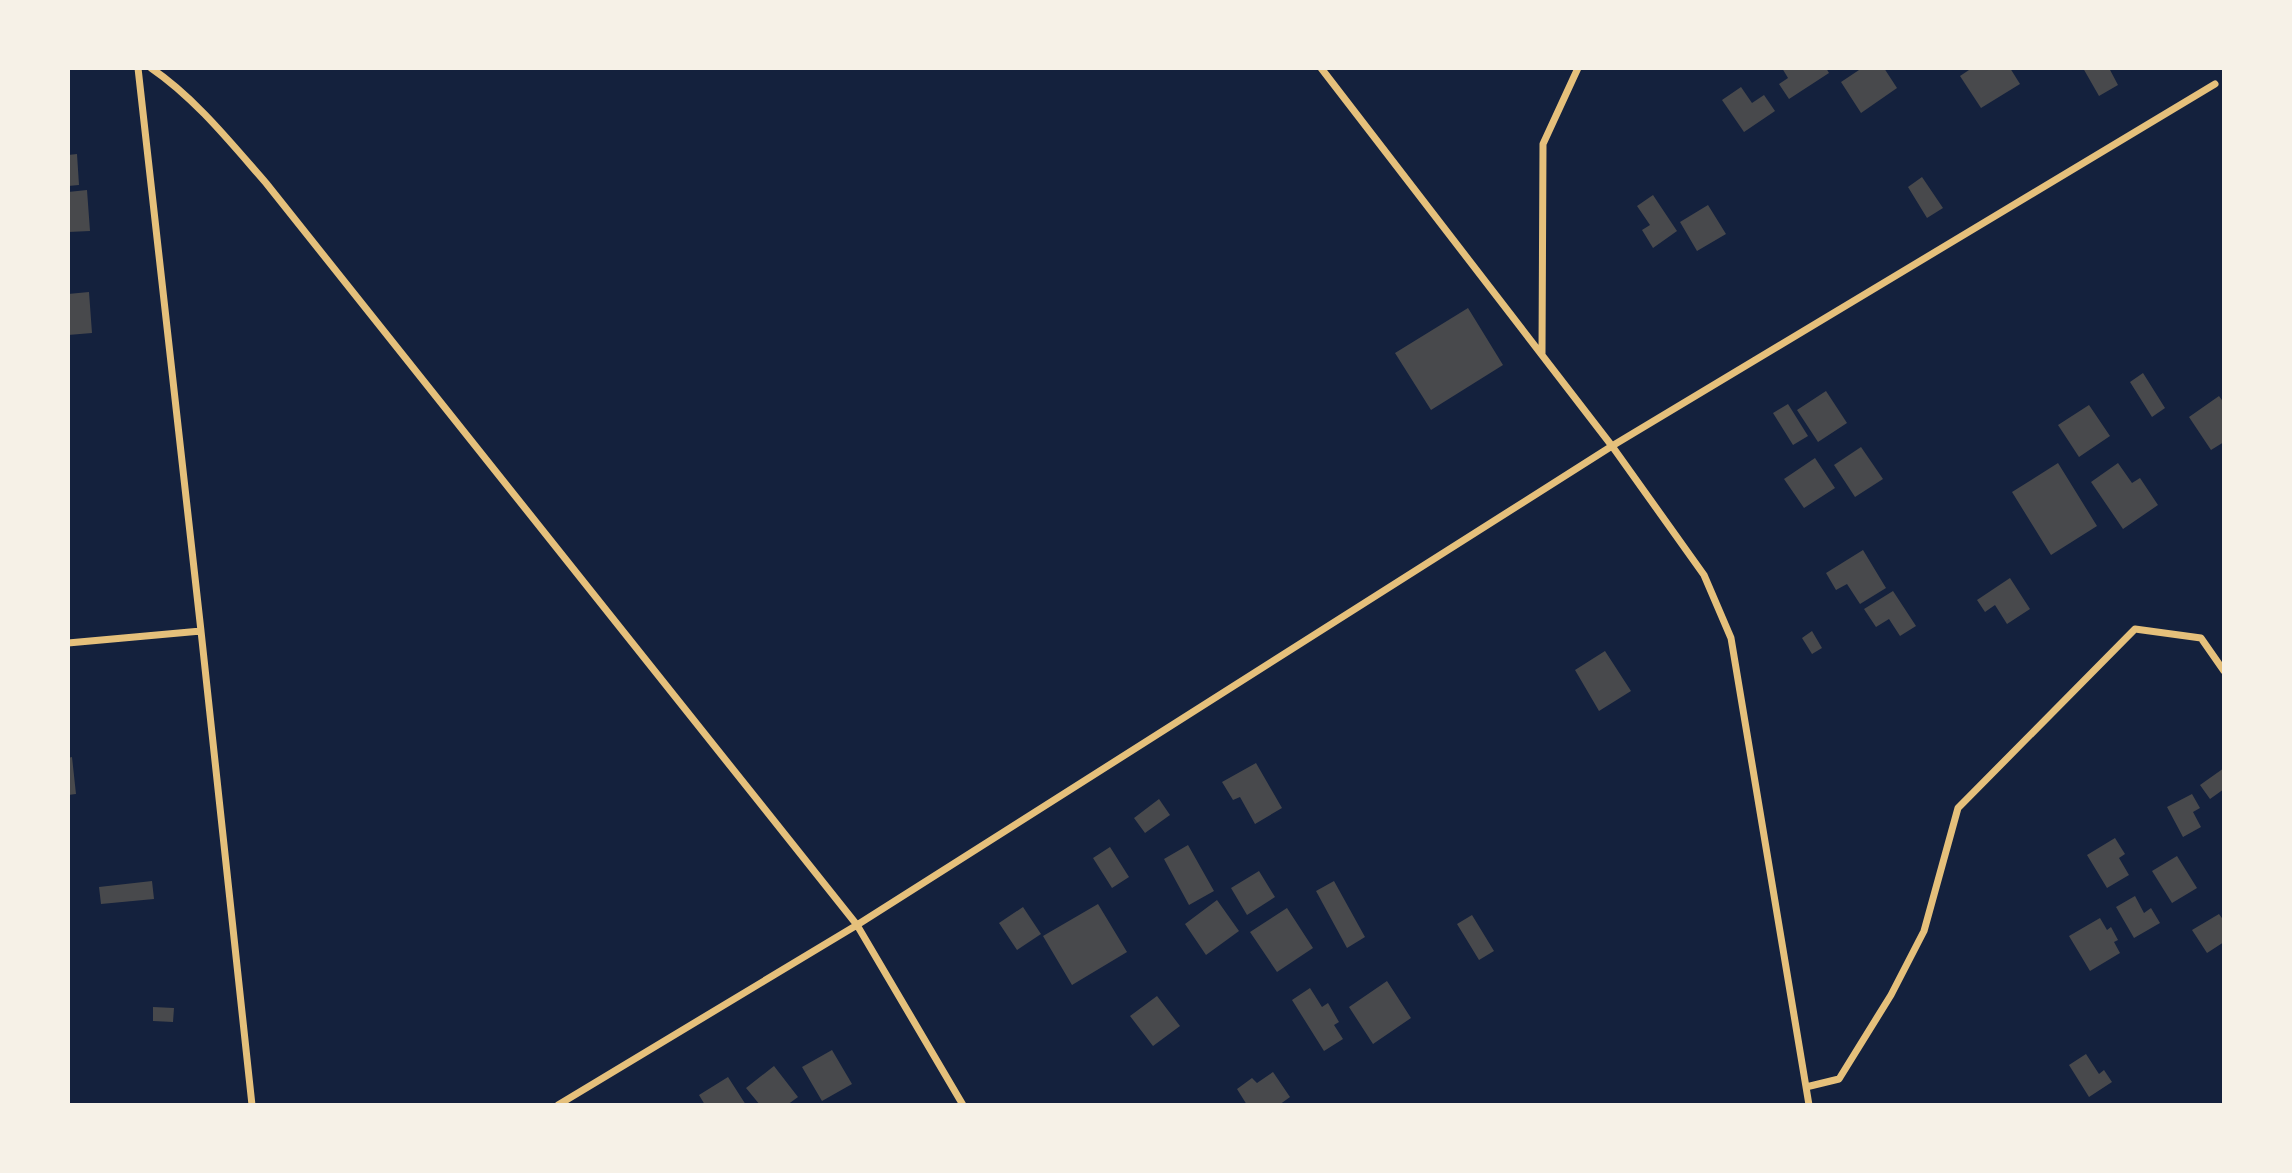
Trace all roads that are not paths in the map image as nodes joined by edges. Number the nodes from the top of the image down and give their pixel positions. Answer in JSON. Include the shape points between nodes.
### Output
{"nodes":[{"id":1,"x":138,"y":68,"type":"edge"},
{"id":2,"x":150,"y":68,"type":"edge"},
{"id":3,"x":1321,"y":68,"type":"edge"},
{"id":4,"x":1578,"y":68,"type":"edge"},
{"id":5,"x":2215,"y":84,"type":"dead end"},
{"id":6,"x":1542,"y":355,"type":"junction"},
{"id":7,"x":1612,"y":446,"type":"junction"},
{"id":8,"x":201,"y":631,"type":"junction"},
{"id":9,"x":68,"y":643,"type":"edge"},
{"id":10,"x":2224,"y":671,"type":"edge"},
{"id":11,"x":857,"y":925,"type":"junction"},
{"id":12,"x":1806,"y":1087,"type":"junction"},
{"id":13,"x":252,"y":1105,"type":"edge"},
{"id":14,"x":558,"y":1105,"type":"edge"},
{"id":15,"x":963,"y":1105,"type":"edge"},
{"id":16,"x":1809,"y":1105,"type":"edge"}],
"edges":[{"from":1,"to":8,"type":"street"},
{"from":2,"to":11,"type":"street","via":[[224,135],[266,183]]},
{"from":3,"to":6,"type":"street"},
{"from":4,"to":6,"type":"street","via":[[1543,145]]},
{"from":5,"to":7,"type":"street"},
{"from":6,"to":7,"type":"street"},
{"from":7,"to":11,"type":"street"},
{"from":7,"to":12,"type":"street","via":[[1704,575],[1731,638]]},
{"from":8,"to":9,"type":"street"},
{"from":8,"to":13,"type":"street"},
{"from":10,"to":12,"type":"street","via":[[2202,638],[2135,629],[1958,808],[1924,931],[1891,995],[1839,1079]]},
{"from":11,"to":14,"type":"street"},
{"from":11,"to":15,"type":"street"},
{"from":12,"to":16,"type":"street"}]}
